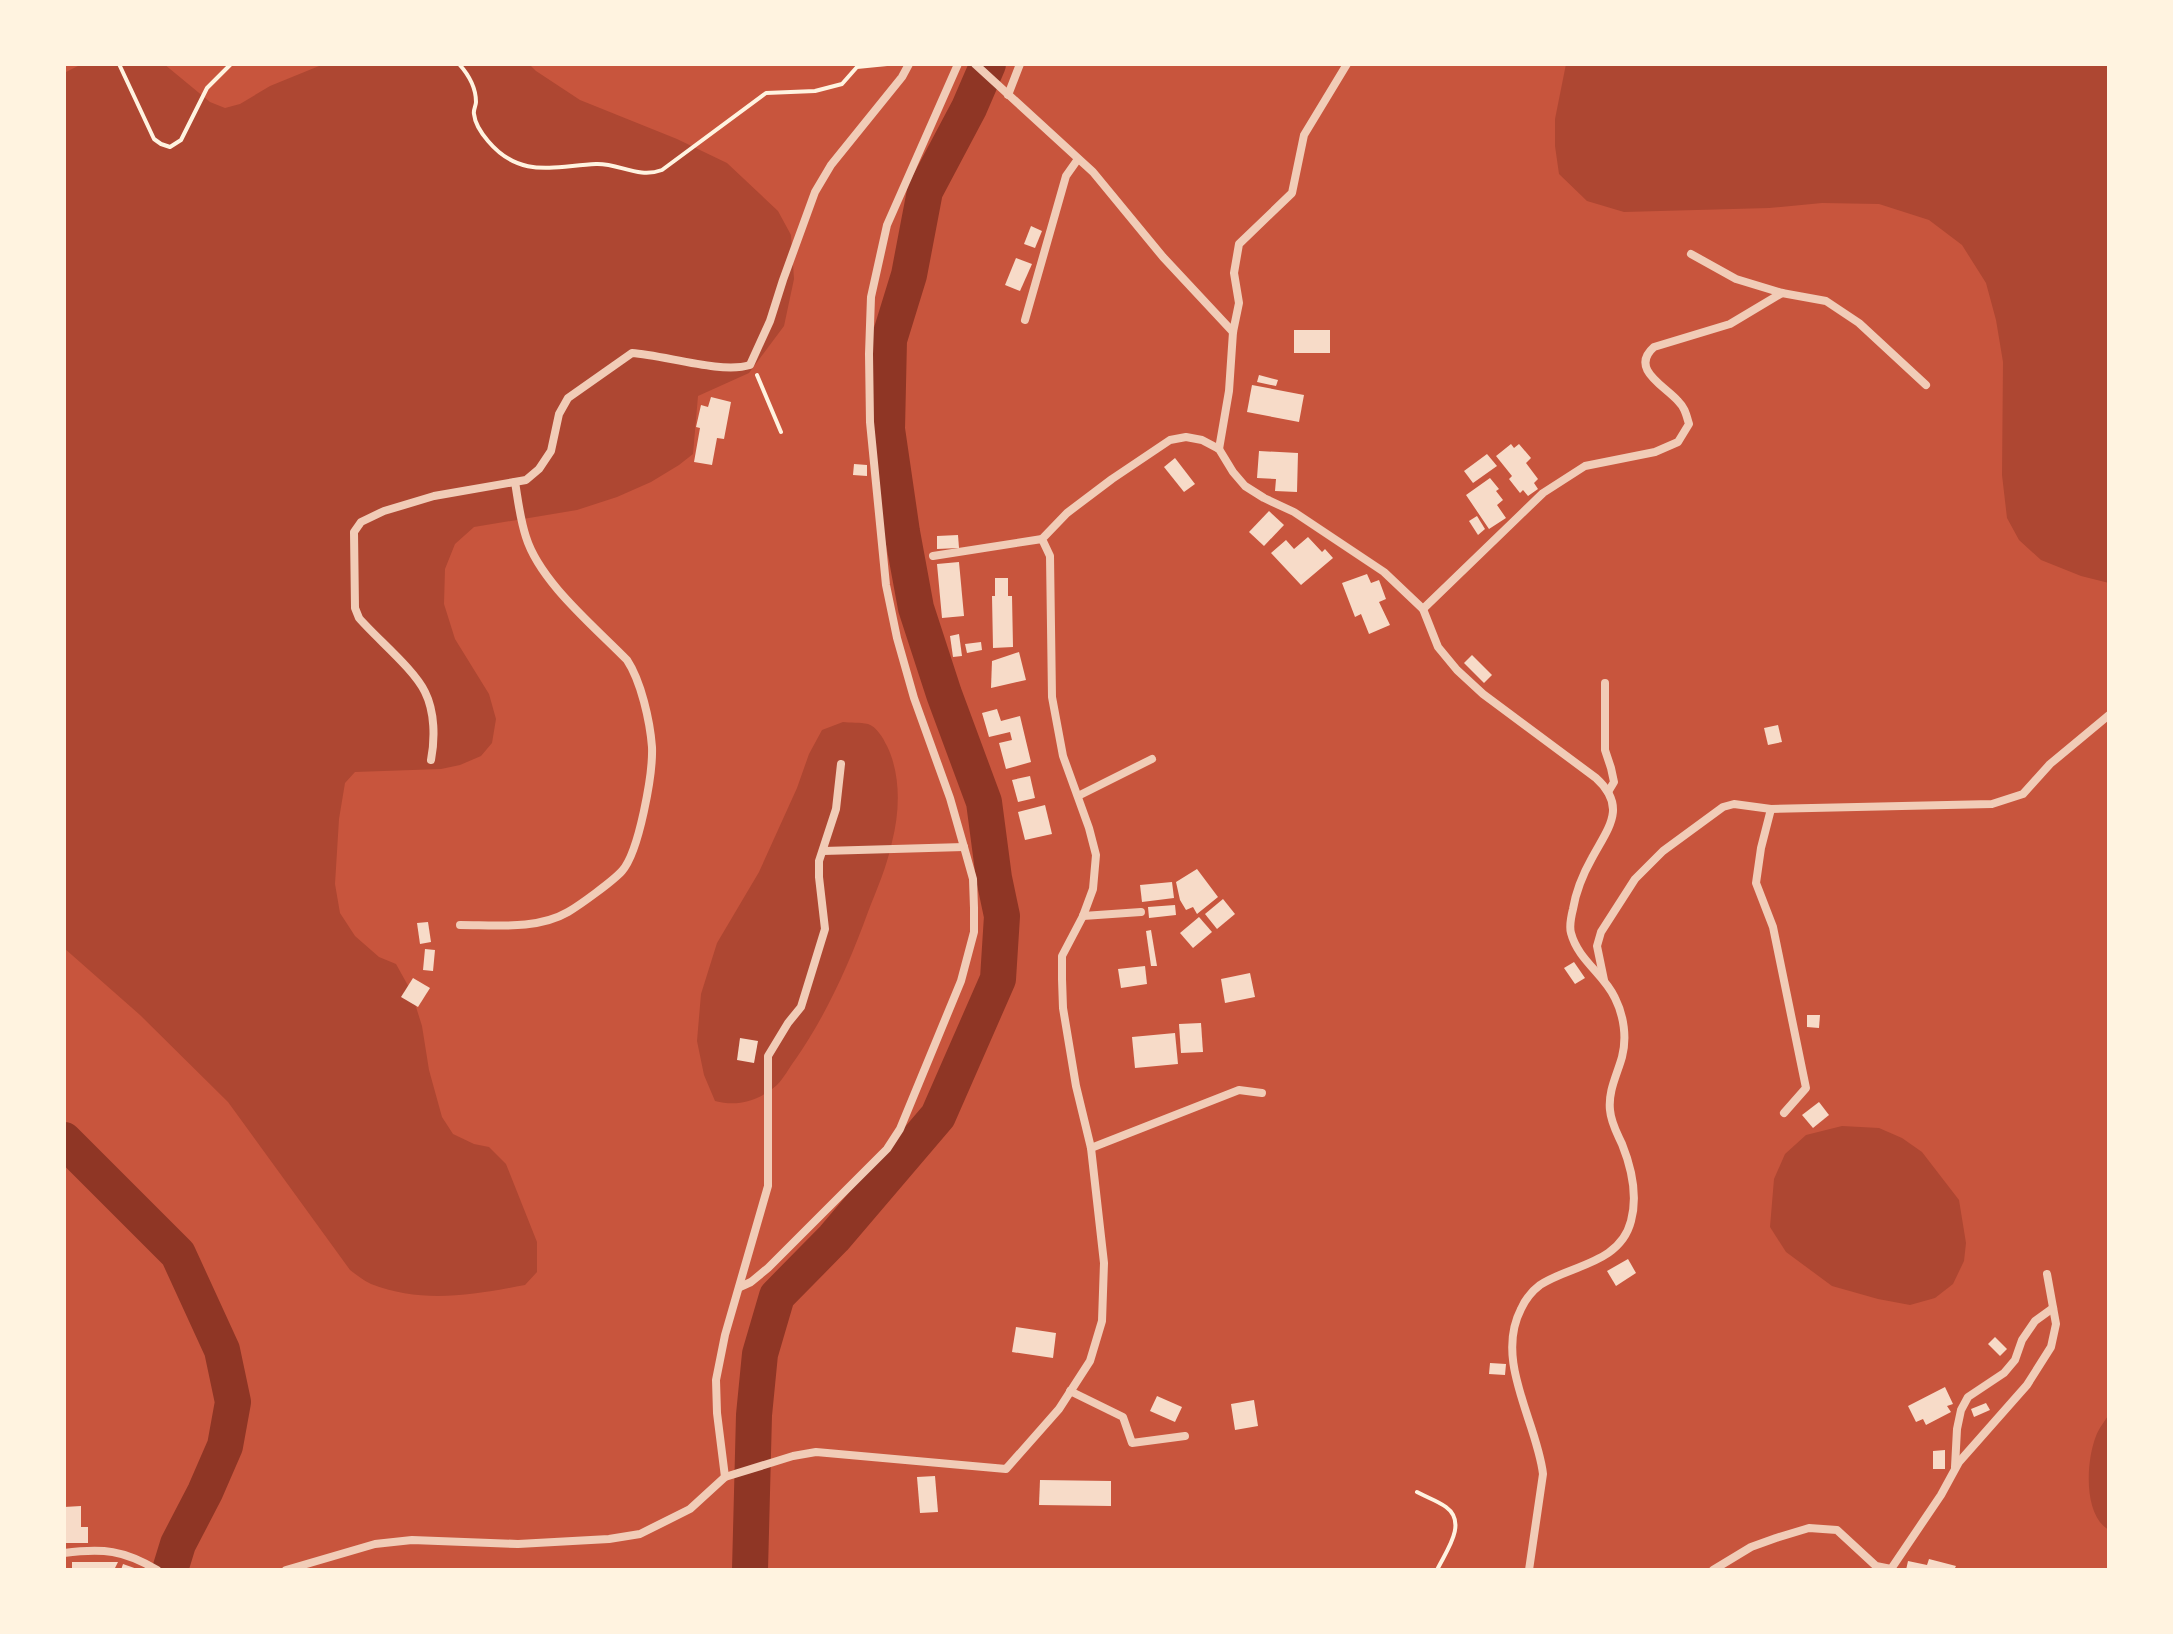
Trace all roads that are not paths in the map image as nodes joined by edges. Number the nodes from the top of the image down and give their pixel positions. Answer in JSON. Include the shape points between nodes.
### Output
{"nodes":[{"id":1,"x":909,"y":64,"type":"edge"},
{"id":2,"x":958,"y":64,"type":"edge"},
{"id":3,"x":975,"y":64,"type":"edge"},
{"id":4,"x":1020,"y":64,"type":"edge"},
{"id":5,"x":1347,"y":64,"type":"edge"},
{"id":6,"x":1006,"y":93,"type":"junction"},
{"id":7,"x":1078,"y":159,"type":"junction"},
{"id":8,"x":1691,"y":254,"type":"dead end"},
{"id":9,"x":1782,"y":293,"type":"junction"},
{"id":10,"x":1025,"y":320,"type":"dead end"},
{"id":11,"x":1233,"y":332,"type":"junction"},
{"id":12,"x":1926,"y":385,"type":"dead end"},
{"id":13,"x":1219,"y":449,"type":"junction"},
{"id":14,"x":515,"y":482,"type":"junction"},
{"id":15,"x":1042,"y":539,"type":"junction"},
{"id":16,"x":933,"y":556,"type":"dead end"},
{"id":17,"x":1423,"y":609,"type":"junction"},
{"id":18,"x":1605,"y":683,"type":"dead end"},
{"id":19,"x":2109,"y":715,"type":"edge"},
{"id":20,"x":1152,"y":759,"type":"dead end"},
{"id":21,"x":431,"y":760,"type":"dead end"},
{"id":22,"x":841,"y":764,"type":"dead end"},
{"id":23,"x":1608,"y":792,"type":"junction"},
{"id":24,"x":1078,"y":796,"type":"junction"},
{"id":25,"x":1771,"y":809,"type":"junction"},
{"id":26,"x":964,"y":847,"type":"junction"},
{"id":27,"x":823,"y":851,"type":"junction"},
{"id":28,"x":1141,"y":912,"type":"dead end"},
{"id":29,"x":1083,"y":916,"type":"junction"},
{"id":30,"x":460,"y":925,"type":"dead end"},
{"id":31,"x":1605,"y":981,"type":"junction"},
{"id":32,"x":1262,"y":1093,"type":"dead end"},
{"id":33,"x":1784,"y":1113,"type":"dead end"},
{"id":34,"x":1091,"y":1148,"type":"junction"},
{"id":35,"x":2047,"y":1274,"type":"dead end"},
{"id":36,"x":740,"y":1287,"type":"junction"},
{"id":37,"x":2053,"y":1308,"type":"junction"},
{"id":38,"x":1070,"y":1391,"type":"junction"},
{"id":39,"x":1185,"y":1436,"type":"dead end"},
{"id":40,"x":1955,"y":1469,"type":"junction"},
{"id":41,"x":730,"y":1476,"type":"junction"},
{"id":42,"x":64,"y":1553,"type":"edge"},
{"id":43,"x":157,"y":1570,"type":"edge"},
{"id":44,"x":286,"y":1570,"type":"edge"},
{"id":45,"x":1529,"y":1570,"type":"edge"},
{"id":46,"x":1713,"y":1570,"type":"edge"}],
"edges":[{"from":1,"to":14,"type":"street","via":[[815,192],[750,365],[725,367],[632,353],[568,398],[551,451],[539,469]]},
{"from":2,"to":26,"type":"street","via":[[887,225],[871,297],[869,381],[886,585],[914,698]]},
{"from":3,"to":6,"type":"street"},
{"from":4,"to":6,"type":"street"},
{"from":5,"to":11,"type":"street","via":[[1304,135],[1292,193],[1239,244],[1234,273],[1239,303]]},
{"from":6,"to":7,"type":"street"},
{"from":7,"to":10,"type":"street","via":[[1066,176]]},
{"from":7,"to":11,"type":"street"},
{"from":8,"to":9,"type":"street","via":[[1736,279]]},
{"from":9,"to":12,"type":"street","via":[[1837,308]]},
{"from":9,"to":17,"type":"street","via":[[1730,324],[1648,352],[1648,375],[1685,409],[1689,424],[1678,442],[1585,466],[1543,493]]},
{"from":11,"to":13,"type":"street"},
{"from":13,"to":15,"type":"street","via":[[1186,437],[1170,440],[1067,513]]},
{"from":13,"to":17,"type":"street","via":[[1245,486],[1354,550]]},
{"from":14,"to":21,"type":"street","via":[[384,511],[361,522],[354,532],[355,608],[426,693],[434,742]]},
{"from":14,"to":30,"type":"street","via":[[525,535],[548,578],[636,673],[652,748],[648,783],[638,838],[622,871],[567,913],[533,924]]},
{"from":15,"to":16,"type":"street"},
{"from":15,"to":24,"type":"street","via":[[1050,556],[1052,697],[1063,756]]},
{"from":17,"to":23,"type":"street","via":[[1438,647],[1457,670]]},
{"from":18,"to":23,"type":"street","via":[[1605,750],[1614,782]]},
{"from":19,"to":25,"type":"street","via":[[2023,794],[1992,804]]},
{"from":20,"to":24,"type":"street"},
{"from":22,"to":27,"type":"street","via":[[836,809]]},
{"from":23,"to":31,"type":"street","via":[[1611,825],[1576,891],[1570,926],[1588,965]]},
{"from":24,"to":29,"type":"street","via":[[1096,855],[1093,889]]},
{"from":25,"to":31,"type":"street","via":[[1723,807],[1635,879],[1601,932],[1597,946]]},
{"from":25,"to":33,"type":"street","via":[[1756,883],[1773,927],[1806,1088]]},
{"from":26,"to":27,"type":"street"},
{"from":26,"to":36,"type":"street","via":[[973,879],[974,932],[961,981],[900,1129],[887,1149],[779,1257]]},
{"from":27,"to":36,"type":"street","via":[[819,877],[825,929],[801,1007],[768,1056],[768,1186]]},
{"from":28,"to":29,"type":"street"},
{"from":29,"to":34,"type":"street","via":[[1062,956],[1063,1008]]},
{"from":31,"to":45,"type":"street","via":[[1615,998],[1625,1040],[1610,1109],[1632,1176],[1632,1221],[1612,1250],[1539,1286],[1517,1316],[1513,1359],[1543,1474]]},
{"from":32,"to":34,"type":"street","via":[[1239,1090]]},
{"from":34,"to":38,"type":"street","via":[[1104,1263],[1102,1321],[1090,1361]]},
{"from":35,"to":37,"type":"street"},
{"from":36,"to":41,"type":"street","via":[[716,1380]]},
{"from":37,"to":40,"type":"street","via":[[2051,1347],[2027,1385]]},
{"from":37,"to":40,"type":"street","via":[[2035,1321],[2004,1373],[1968,1397],[1959,1420]]},
{"from":38,"to":39,"type":"street","via":[[1123,1417],[1132,1443]]},
{"from":38,"to":41,"type":"street","via":[[1006,1469],[816,1452]]},
{"from":40,"to":46,"type":"street","via":[[1891,1569],[1876,1566],[1837,1530],[1809,1528],[1751,1547]]},
{"from":41,"to":44,"type":"street","via":[[690,1509],[640,1534],[530,1544],[412,1540],[375,1544]]},
{"from":42,"to":43,"type":"street","via":[[113,1551]]}]}
